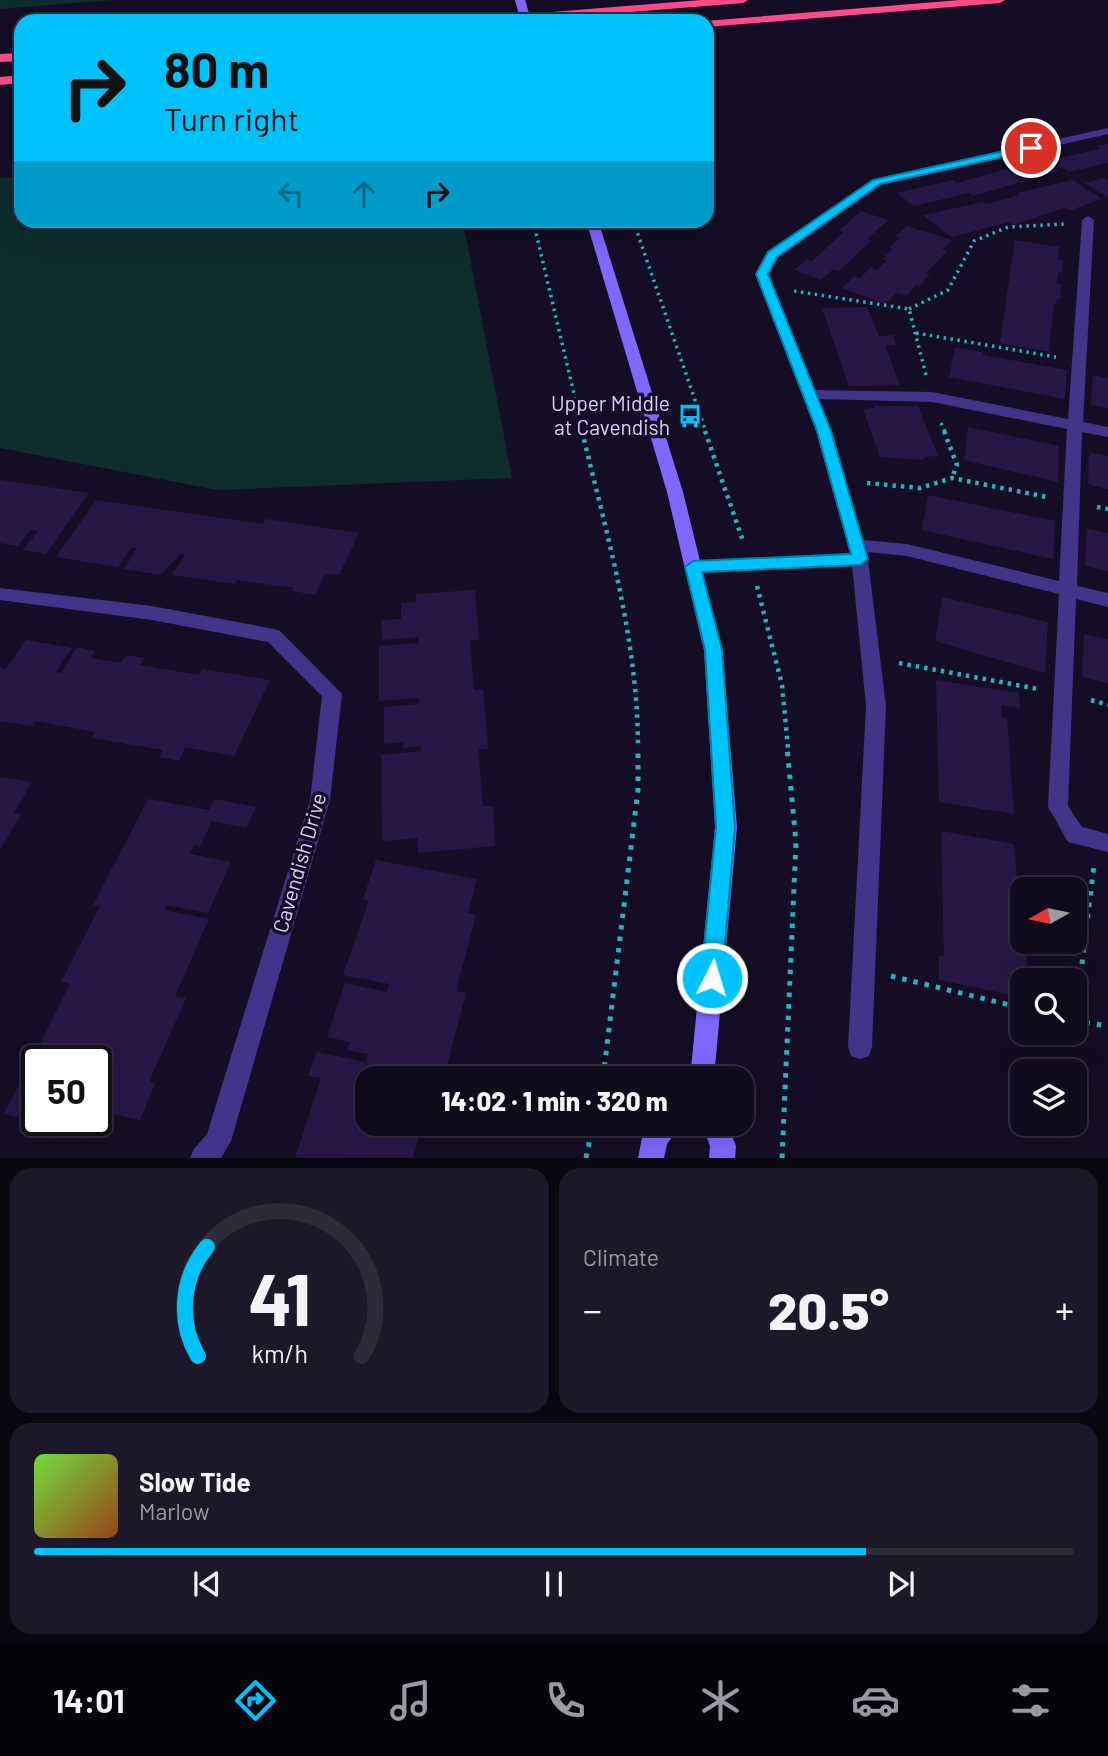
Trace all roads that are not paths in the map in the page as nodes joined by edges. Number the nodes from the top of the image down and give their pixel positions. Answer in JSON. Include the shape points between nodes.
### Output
{"nodes":[{"id":1,"x":743,"y":0,"type":"edge"},
{"id":2,"x":1000,"y":0,"type":"edge"},
{"id":3,"x":565,"y":14,"type":"edge"},
{"id":4,"x":714,"y":23,"type":"edge"},
{"id":5,"x":1108,"y":131,"type":"edge"},
{"id":6,"x":1088,"y":220,"type":"road end"},
{"id":7,"x":594,"y":228,"type":"edge"},
{"id":8,"x":810,"y":394,"type":"junction"},
{"id":9,"x":1075,"y":425,"type":"junction"},
{"id":10,"x":1108,"y":432,"type":"edge"},
{"id":11,"x":858,"y":552,"type":"junction"},
{"id":12,"x":693,"y":567,"type":"junction"},
{"id":13,"x":1067,"y":591,"type":"junction"},
{"id":14,"x":3,"y":599,"type":"edge"},
{"id":15,"x":1108,"y":600,"type":"edge"},
{"id":16,"x":1102,"y":842,"type":"edge"},
{"id":17,"x":860,"y":1047,"type":"dead end"},
{"id":18,"x":703,"y":1066,"type":"edge"},
{"id":19,"x":657,"y":1136,"type":"edge"},
{"id":20,"x":719,"y":1136,"type":"edge"},
{"id":21,"x":203,"y":1157,"type":"edge"},
{"id":22,"x":651,"y":1157,"type":"edge"},
{"id":23,"x":722,"y":1157,"type":"edge"}],
"edges":[{"from":1,"to":3,"type":"highway"},
{"from":2,"to":4,"type":"highway"},
{"from":5,"to":8,"type":"street","via":[[877,182],[772,254],[762,274]]},
{"from":6,"to":9,"type":"street"},
{"from":7,"to":12,"type":"main road","via":[[675,492]]},
{"from":8,"to":9,"type":"street","via":[[932,397]]},
{"from":8,"to":11,"type":"street"},
{"from":9,"to":10,"type":"street"},
{"from":9,"to":13,"type":"street"},
{"from":11,"to":12,"type":"street"},
{"from":11,"to":13,"type":"street","via":[[907,550]]},
{"from":11,"to":17,"type":"street","via":[[876,706]]},
{"from":12,"to":18,"type":"main road","via":[[713,650],[726,827]]},
{"from":13,"to":15,"type":"street"},
{"from":13,"to":16,"type":"street","via":[[1058,807],[1075,835]]},
{"from":14,"to":21,"type":"street","name":"Cavendish Drive","via":[[152,613],[274,636],[332,694],[320,800],[218,1141]]},
{"from":19,"to":22,"type":"main road"},
{"from":20,"to":23,"type":"main road"}]}
